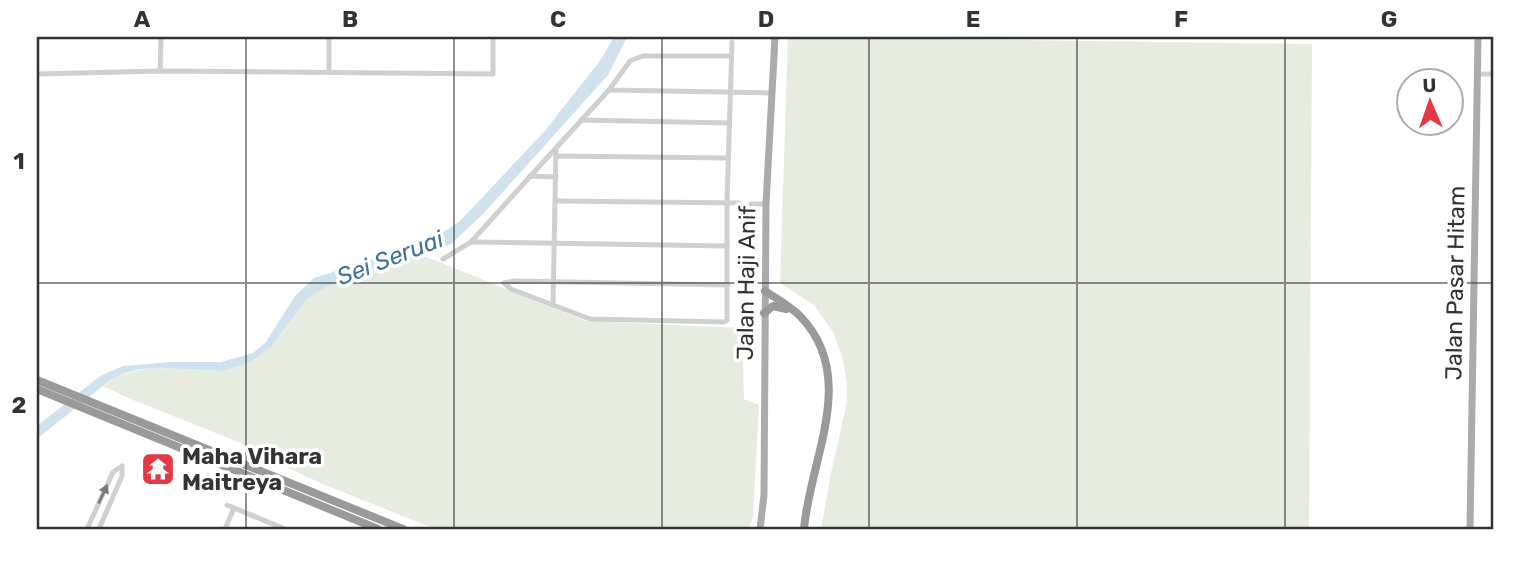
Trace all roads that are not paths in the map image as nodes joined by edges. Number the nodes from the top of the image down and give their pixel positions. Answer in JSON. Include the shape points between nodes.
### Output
{"nodes":[{"id":1,"x":162,"y":37,"type":"edge"},
{"id":2,"x":329,"y":37,"type":"edge"},
{"id":3,"x":493,"y":37,"type":"edge"},
{"id":4,"x":775,"y":37,"type":"edge"},
{"id":5,"x":1478,"y":37,"type":"edge"},
{"id":6,"x":732,"y":42,"type":"dead end"},
{"id":7,"x":731,"y":56,"type":"junction"},
{"id":8,"x":160,"y":71,"type":"junction"},
{"id":9,"x":329,"y":72,"type":"junction"},
{"id":10,"x":37,"y":74,"type":"edge"},
{"id":11,"x":1477,"y":74,"type":"junction"},
{"id":12,"x":1494,"y":74,"type":"edge"},
{"id":13,"x":609,"y":90,"type":"junction"},
{"id":14,"x":729,"y":91,"type":"junction"},
{"id":15,"x":772,"y":93,"type":"junction"},
{"id":16,"x":581,"y":120,"type":"junction"},
{"id":17,"x":729,"y":123,"type":"junction"},
{"id":18,"x":556,"y":148,"type":"junction"},
{"id":19,"x":556,"y":156,"type":"junction"},
{"id":20,"x":728,"y":158,"type":"junction"},
{"id":21,"x":530,"y":176,"type":"junction"},
{"id":22,"x":556,"y":177,"type":"junction"},
{"id":23,"x":556,"y":201,"type":"junction"},
{"id":24,"x":727,"y":203,"type":"junction"},
{"id":25,"x":739,"y":204,"type":"dead end"},
{"id":26,"x":751,"y":204,"type":"dead end"},
{"id":27,"x":766,"y":204,"type":"junction"},
{"id":28,"x":471,"y":242,"type":"junction"},
{"id":29,"x":554,"y":244,"type":"junction"},
{"id":30,"x":727,"y":246,"type":"junction"},
{"id":31,"x":443,"y":259,"type":"dead end"},
{"id":32,"x":553,"y":281,"type":"junction"},
{"id":33,"x":728,"y":285,"type":"junction"},
{"id":34,"x":765,"y":290,"type":"junction"},
{"id":35,"x":553,"y":305,"type":"junction"},
{"id":36,"x":764,"y":313,"type":"junction"},
{"id":37,"x":37,"y":380,"type":"edge"},
{"id":38,"x":37,"y":389,"type":"edge"},
{"id":39,"x":64,"y":395,"type":"junction"},
{"id":40,"x":90,"y":406,"type":"junction"},
{"id":41,"x":88,"y":527,"type":"edge"},
{"id":42,"x":99,"y":529,"type":"edge"},
{"id":43,"x":225,"y":529,"type":"edge"},
{"id":44,"x":285,"y":529,"type":"edge"},
{"id":45,"x":378,"y":529,"type":"edge"},
{"id":46,"x":403,"y":529,"type":"edge"},
{"id":47,"x":760,"y":529,"type":"edge"},
{"id":48,"x":801,"y":529,"type":"edge"},
{"id":49,"x":1470,"y":529,"type":"edge"}],
"edges":[{"from":1,"to":8,"type":"street"},
{"from":2,"to":9,"type":"street"},
{"from":3,"to":9,"type":"street","via":[[493,74]]},
{"from":4,"to":15,"type":"main road","name":"Jalan Haji Anif"},
{"from":5,"to":11,"type":"main road","name":"Jalan Pasar Hitam"},
{"from":6,"to":7,"type":"street"},
{"from":7,"to":13,"type":"street","via":[[636,57]]},
{"from":7,"to":14,"type":"street"},
{"from":8,"to":9,"type":"street"},
{"from":8,"to":10,"type":"street"},
{"from":11,"to":12,"type":"street"},
{"from":11,"to":49,"type":"main road","name":"Jalan Pasar Hitam"},
{"from":13,"to":14,"type":"street"},
{"from":13,"to":16,"type":"street"},
{"from":14,"to":15,"type":"street"},
{"from":14,"to":17,"type":"street"},
{"from":15,"to":27,"type":"main road","name":"Jalan Haji Anif"},
{"from":16,"to":17,"type":"street"},
{"from":16,"to":18,"type":"street"},
{"from":17,"to":20,"type":"street"},
{"from":18,"to":19,"type":"street"},
{"from":18,"to":21,"type":"street"},
{"from":19,"to":20,"type":"street"},
{"from":19,"to":22,"type":"street"},
{"from":20,"to":24,"type":"street"},
{"from":21,"to":22,"type":"street"},
{"from":21,"to":28,"type":"street"},
{"from":22,"to":23,"type":"street"},
{"from":23,"to":24,"type":"street"},
{"from":23,"to":29,"type":"street"},
{"from":24,"to":25,"type":"street"},
{"from":24,"to":30,"type":"street"},
{"from":26,"to":27,"type":"street"},
{"from":27,"to":34,"type":"main road","name":"Jalan Haji Anif"},
{"from":28,"to":29,"type":"street"},
{"from":28,"to":31,"type":"street"},
{"from":29,"to":30,"type":"street"},
{"from":29,"to":32,"type":"street"},
{"from":30,"to":33,"type":"street"},
{"from":32,"to":33,"type":"street"},
{"from":32,"to":35,"type":"street"},
{"from":32,"to":35,"type":"street","via":[[504,283]]},
{"from":33,"to":35,"type":"street","via":[[724,322],[590,319]]},
{"from":34,"to":36,"type":"main road","name":"Jalan Haji Anif"},
{"from":34,"to":48,"type":"highway","via":[[808,326],[821,344],[829,371],[828,411]]},
{"from":36,"to":47,"type":"main road","name":"Jalan Haji Anif"},
{"from":36,"to":48,"type":"highway","via":[[773,306],[782,307],[802,322],[817,344],[826,371],[825,411]]},
{"from":37,"to":39,"type":"highway"},
{"from":38,"to":39,"type":"highway"},
{"from":39,"to":40,"type":"highway"},
{"from":40,"to":45,"type":"highway"},
{"from":40,"to":46,"type":"highway"},
{"from":41,"to":42,"type":"street"},
{"from":41,"to":42,"type":"street","one_way":true,"via":[[113,472],[122,466]]},
{"from":43,"to":44,"type":"street","via":[[230,506]]}]}
